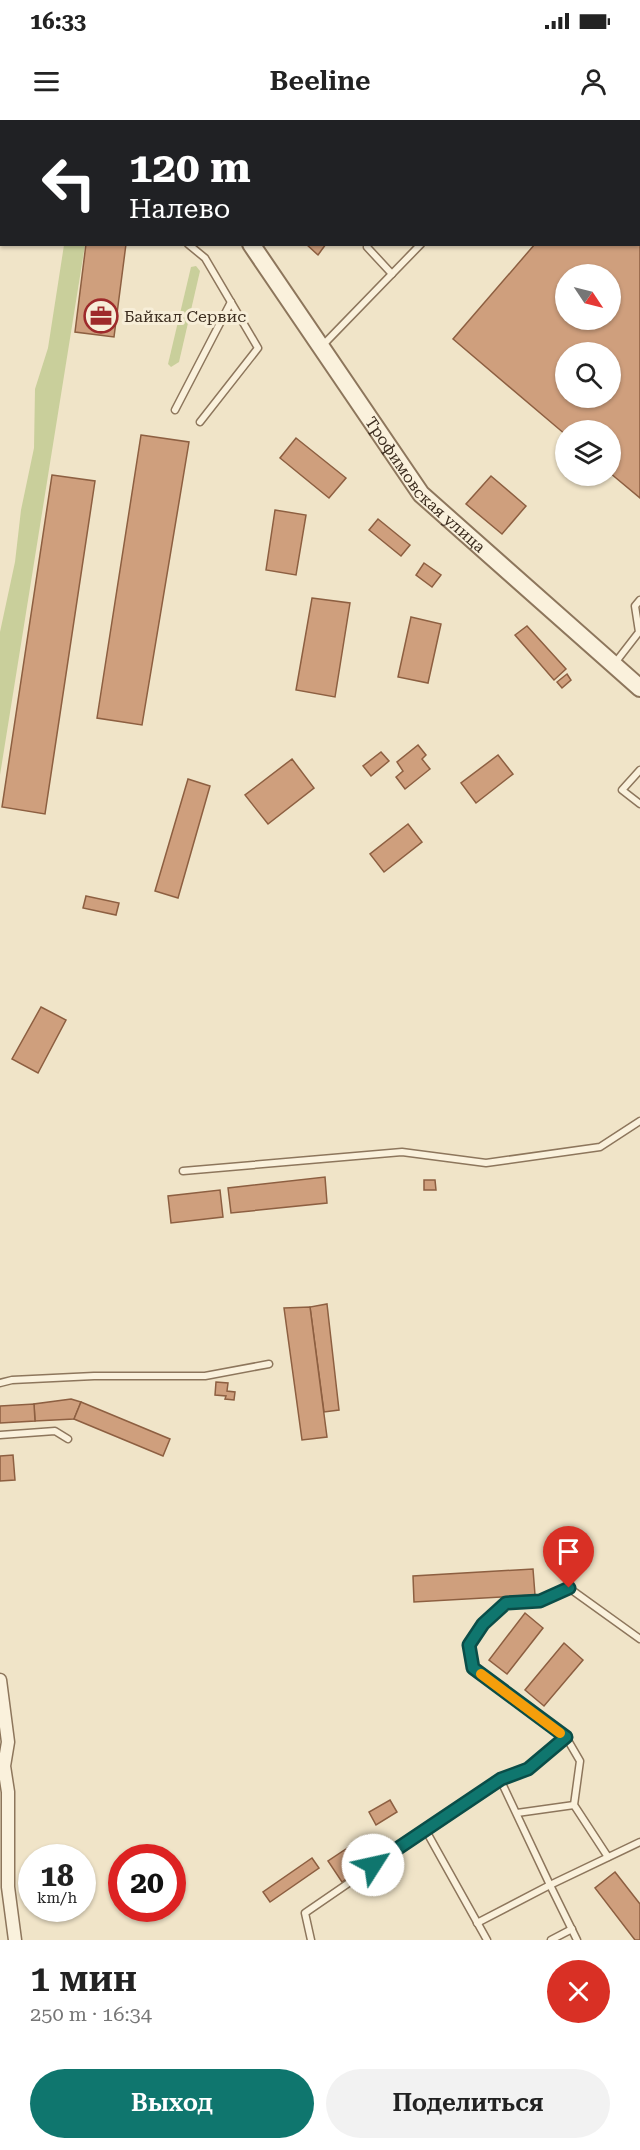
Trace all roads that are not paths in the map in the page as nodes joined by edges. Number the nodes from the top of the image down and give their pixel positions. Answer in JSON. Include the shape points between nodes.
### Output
{"nodes":[{"id":1,"x":190,"y":246,"type":"edge"},
{"id":2,"x":252,"y":246,"type":"edge"},
{"id":3,"x":419,"y":246,"type":"edge"},
{"id":4,"x":367,"y":247,"type":"dead end"},
{"id":5,"x":392,"y":274,"type":"junction"},
{"id":6,"x":231,"y":302,"type":"junction"},
{"id":7,"x":322,"y":346,"type":"junction"},
{"id":8,"x":175,"y":410,"type":"dead end"},
{"id":9,"x":200,"y":422,"type":"dead end"},
{"id":10,"x":640,"y":600,"type":"edge"},
{"id":11,"x":614,"y":665,"type":"junction"},
{"id":12,"x":640,"y":688,"type":"edge"},
{"id":13,"x":640,"y":770,"type":"edge"},
{"id":14,"x":640,"y":804,"type":"edge"},
{"id":15,"x":640,"y":1120,"type":"edge"},
{"id":16,"x":183,"y":1172,"type":"dead end"},
{"id":17,"x":269,"y":1364,"type":"dead end"},
{"id":18,"x":0,"y":1383,"type":"edge"},
{"id":19,"x":0,"y":1435,"type":"edge"},
{"id":20,"x":68,"y":1439,"type":"dead end"},
{"id":21,"x":640,"y":1639,"type":"edge"},
{"id":22,"x":0,"y":1680,"type":"edge"},
{"id":23,"x":566,"y":1737,"type":"junction"},
{"id":24,"x":2,"y":1765,"type":"edge"},
{"id":25,"x":501,"y":1779,"type":"junction"},
{"id":26,"x":574,"y":1805,"type":"junction"},
{"id":27,"x":516,"y":1813,"type":"junction"},
{"id":28,"x":425,"y":1829,"type":"junction"},
{"id":29,"x":640,"y":1842,"type":"edge"},
{"id":30,"x":608,"y":1857,"type":"junction"},
{"id":31,"x":550,"y":1885,"type":"junction"},
{"id":32,"x":477,"y":1923,"type":"junction"},
{"id":33,"x":572,"y":1929,"type":"junction"},
{"id":34,"x":15,"y":1940,"type":"edge"},
{"id":35,"x":311,"y":1940,"type":"edge"},
{"id":36,"x":487,"y":1940,"type":"edge"},
{"id":37,"x":551,"y":1940,"type":"edge"},
{"id":38,"x":577,"y":1940,"type":"edge"}],
"edges":[{"from":1,"to":6,"type":"lane","via":[[205,258]]},
{"from":2,"to":7,"type":"street","name":"Трофимовская улица"},
{"from":3,"to":5,"type":"lane"},
{"from":4,"to":5,"type":"lane"},
{"from":5,"to":7,"type":"lane"},
{"from":6,"to":8,"type":"lane"},
{"from":6,"to":9,"type":"lane","via":[[258,348]]},
{"from":7,"to":11,"type":"street","name":"Трофимовская улица","via":[[421,494]]},
{"from":10,"to":11,"type":"lane","via":[[635,606],[639,632]]},
{"from":11,"to":12,"type":"street","name":"Трофимовская улица"},
{"from":13,"to":14,"type":"lane","via":[[622,790]]},
{"from":15,"to":16,"type":"lane","via":[[600,1147],[486,1163],[402,1152]]},
{"from":17,"to":18,"type":"lane","via":[[206,1376],[94,1376]]},
{"from":19,"to":20,"type":"lane","via":[[55,1431]]},
{"from":21,"to":23,"type":"lane","via":[[569,1588],[540,1601],[506,1603],[483,1624],[469,1645],[473,1668]]},
{"from":22,"to":24,"type":"street","via":[[8,1742]]},
{"from":23,"to":25,"type":"lane","via":[[528,1769]]},
{"from":23,"to":26,"type":"lane","via":[[580,1761]]},
{"from":24,"to":34,"type":"street","via":[[8,1792],[8,1887]]},
{"from":25,"to":27,"type":"lane"},
{"from":25,"to":28,"type":"lane"},
{"from":26,"to":27,"type":"lane"},
{"from":26,"to":30,"type":"lane"},
{"from":27,"to":31,"type":"lane"},
{"from":28,"to":32,"type":"lane"},
{"from":28,"to":35,"type":"lane","via":[[305,1913]]},
{"from":29,"to":30,"type":"lane"},
{"from":30,"to":31,"type":"lane"},
{"from":31,"to":32,"type":"lane"},
{"from":31,"to":33,"type":"lane"},
{"from":32,"to":36,"type":"lane"},
{"from":33,"to":37,"type":"lane"},
{"from":33,"to":38,"type":"lane"}]}
